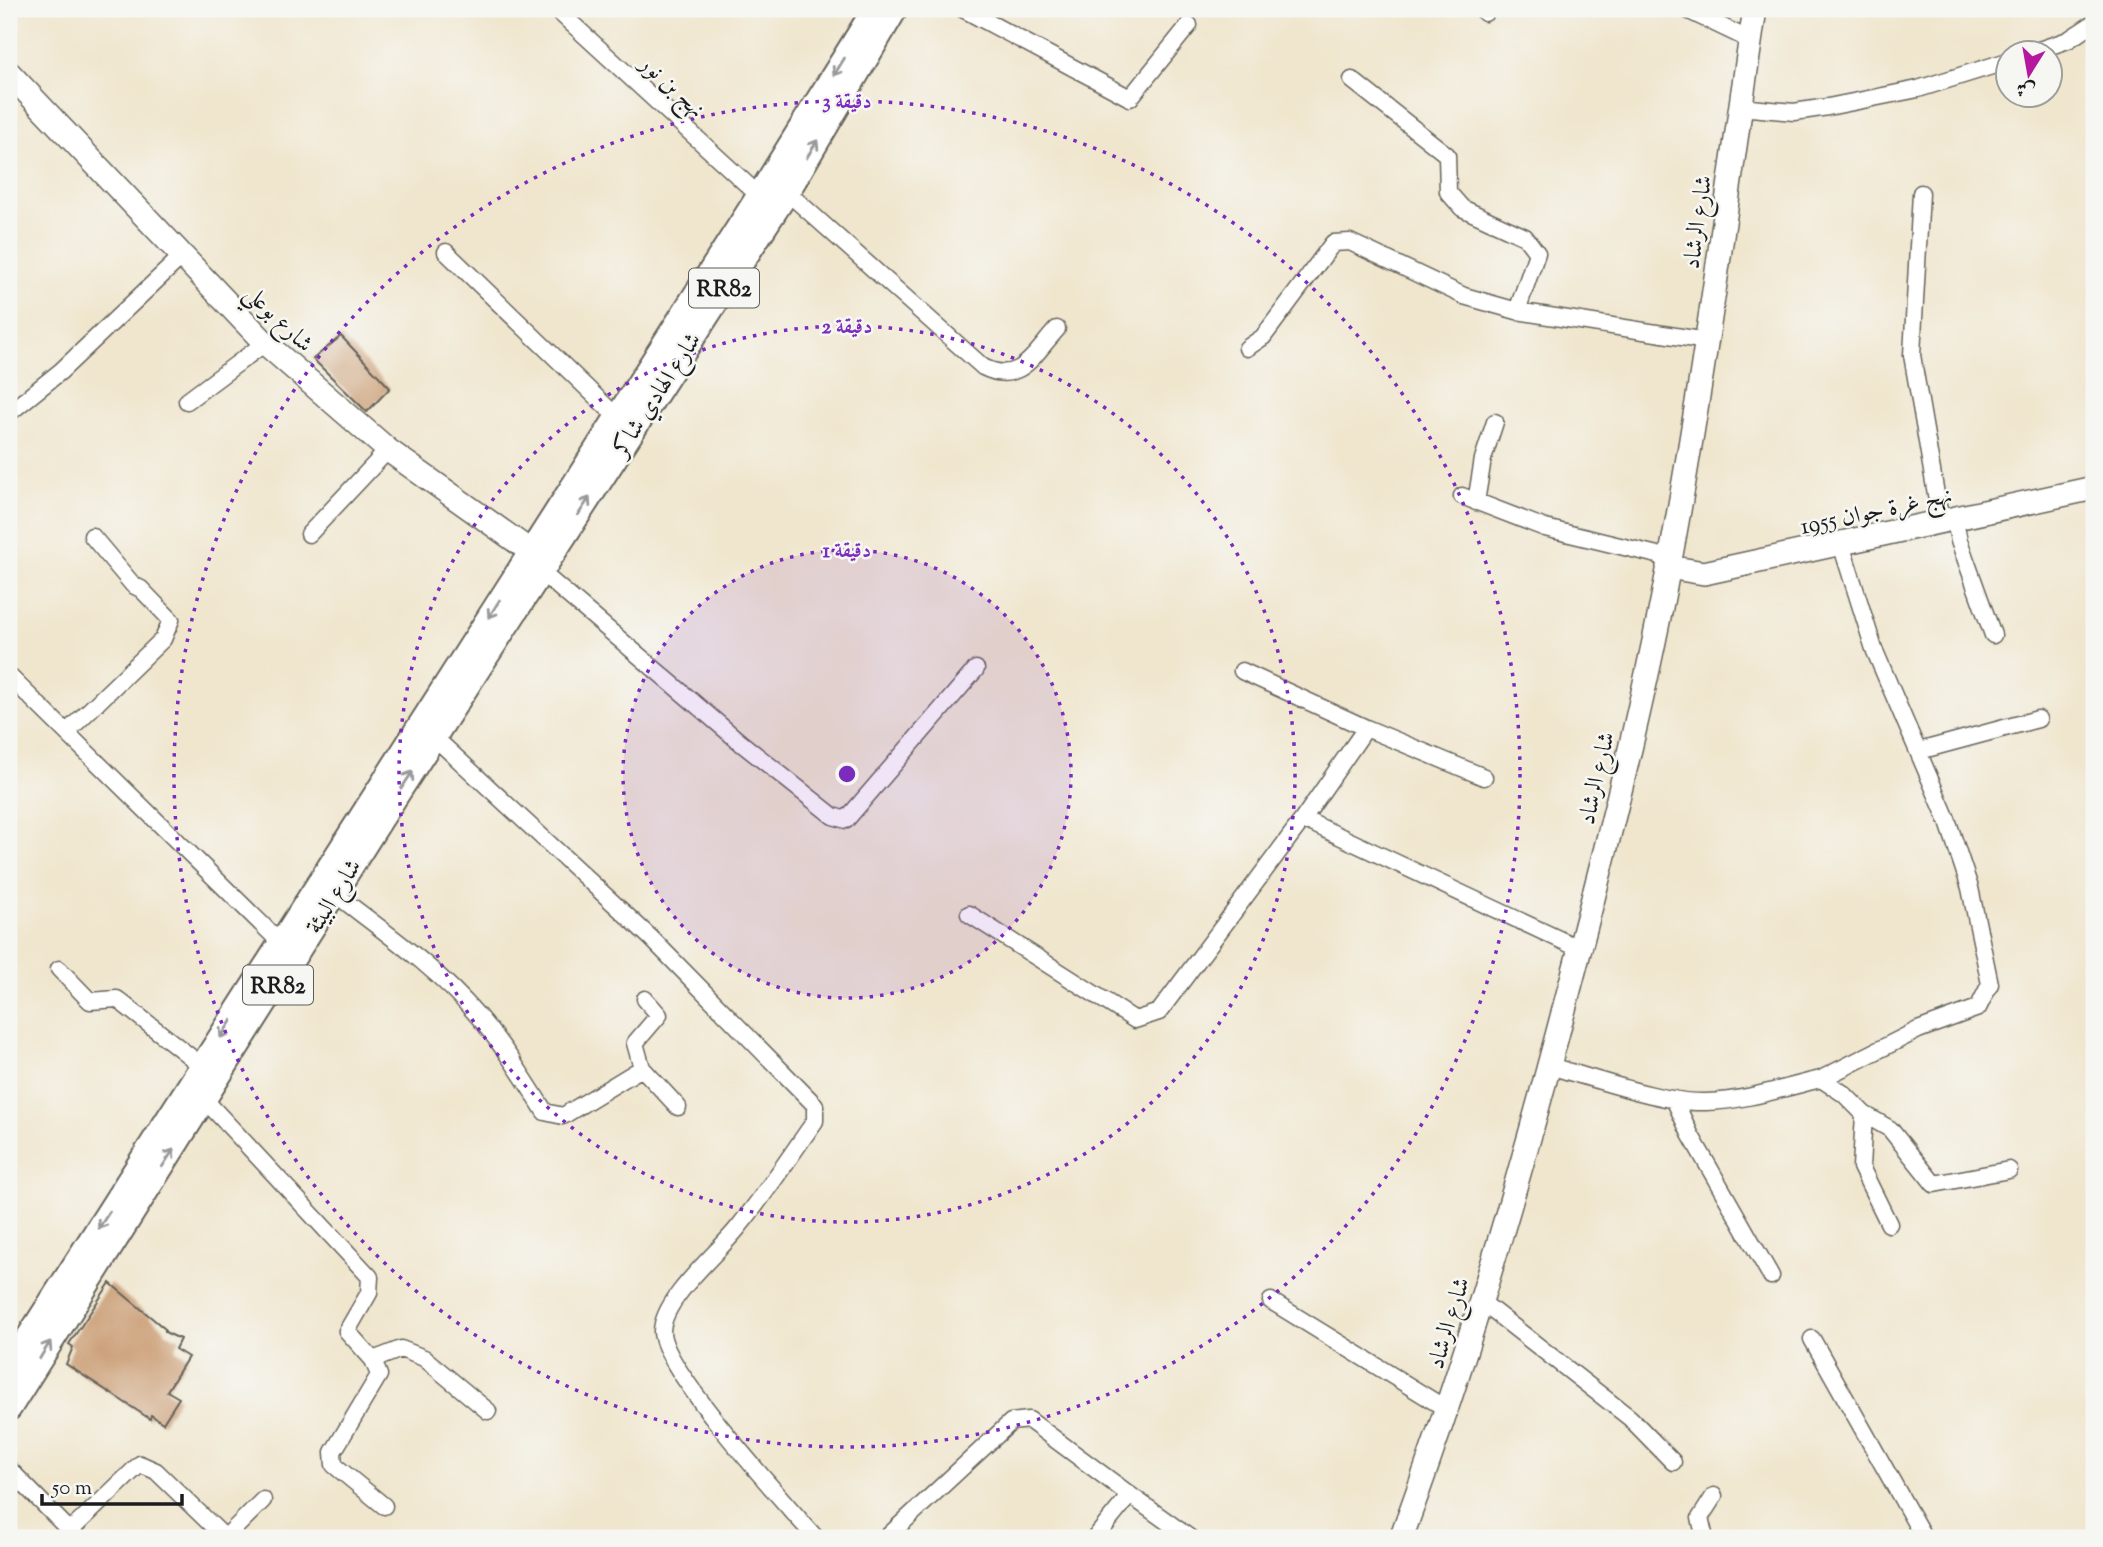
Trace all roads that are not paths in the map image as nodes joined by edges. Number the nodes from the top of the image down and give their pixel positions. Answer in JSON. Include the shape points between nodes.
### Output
{"nodes":[{"id":1,"x":556,"y":9,"type":"edge"},
{"id":2,"x":875,"y":9,"type":"edge"},
{"id":3,"x":895,"y":9,"type":"edge"},
{"id":4,"x":963,"y":9,"type":"edge"},
{"id":5,"x":1685,"y":9,"type":"edge"},
{"id":6,"x":1755,"y":9,"type":"edge"},
{"id":7,"x":2094,"y":23,"type":"edge"},
{"id":8,"x":1189,"y":25,"type":"dead end"},
{"id":9,"x":1751,"y":40,"type":"junction"},
{"id":10,"x":2064,"y":41,"type":"edge"},
{"id":11,"x":1994,"y":65,"type":"edge"},
{"id":12,"x":9,"y":73,"type":"edge"},
{"id":13,"x":1352,"y":80,"type":"dead end"},
{"id":14,"x":1740,"y":107,"type":"junction"},
{"id":15,"x":1921,"y":193,"type":"dead end"},
{"id":16,"x":773,"y":199,"type":"junction"},
{"id":17,"x":446,"y":252,"type":"dead end"},
{"id":18,"x":181,"y":257,"type":"junction"},
{"id":19,"x":1517,"y":311,"type":"junction"},
{"id":20,"x":1057,"y":329,"type":"dead end"},
{"id":21,"x":1707,"y":341,"type":"junction"},
{"id":22,"x":265,"y":343,"type":"junction"},
{"id":23,"x":1247,"y":348,"type":"dead end"},
{"id":24,"x":187,"y":401,"type":"dead end"},
{"id":25,"x":9,"y":412,"type":"edge"},
{"id":26,"x":617,"y":417,"type":"junction"},
{"id":27,"x":1495,"y":422,"type":"dead end"},
{"id":28,"x":388,"y":450,"type":"junction"},
{"id":29,"x":2094,"y":488,"type":"edge"},
{"id":30,"x":1948,"y":522,"type":"junction"},
{"id":31,"x":309,"y":534,"type":"dead end"},
{"id":32,"x":92,"y":536,"type":"dead end"},
{"id":33,"x":1841,"y":544,"type":"junction"},
{"id":34,"x":539,"y":562,"type":"junction"},
{"id":35,"x":1669,"y":563,"type":"junction"},
{"id":36,"x":1993,"y":635,"type":"dead end"},
{"id":37,"x":976,"y":669,"type":"dead end"},
{"id":38,"x":1242,"y":671,"type":"dead end"},
{"id":39,"x":9,"y":676,"type":"edge"},
{"id":40,"x":2038,"y":719,"type":"dead end"},
{"id":41,"x":1366,"y":727,"type":"junction"},
{"id":42,"x":68,"y":731,"type":"junction"},
{"id":43,"x":434,"y":737,"type":"junction"},
{"id":44,"x":1919,"y":751,"type":"junction"},
{"id":45,"x":1484,"y":777,"type":"dead end"},
{"id":46,"x":374,"y":815,"type":"junction"},
{"id":47,"x":1303,"y":819,"type":"junction"},
{"id":48,"x":334,"y":893,"type":"junction"},
{"id":49,"x":969,"y":914,"type":"dead end"},
{"id":50,"x":1580,"y":949,"type":"junction"},
{"id":51,"x":288,"y":950,"type":"junction"},
{"id":52,"x":58,"y":969,"type":"dead end"},
{"id":53,"x":645,"y":999,"type":"dead end"},
{"id":54,"x":202,"y":1066,"type":"junction"},
{"id":55,"x":1549,"y":1066,"type":"junction"},
{"id":56,"x":642,"y":1068,"type":"junction"},
{"id":57,"x":1821,"y":1079,"type":"junction"},
{"id":58,"x":1674,"y":1099,"type":"junction"},
{"id":59,"x":205,"y":1100,"type":"junction"},
{"id":60,"x":678,"y":1107,"type":"dead end"},
{"id":61,"x":1864,"y":1114,"type":"junction"},
{"id":62,"x":2009,"y":1170,"type":"dead end"},
{"id":63,"x":1889,"y":1224,"type":"dead end"},
{"id":64,"x":1771,"y":1276,"type":"dead end"},
{"id":65,"x":1271,"y":1301,"type":"dead end"},
{"id":66,"x":1483,"y":1303,"type":"junction"},
{"id":67,"x":1812,"y":1339,"type":"dead end"},
{"id":68,"x":373,"y":1360,"type":"junction"},
{"id":69,"x":9,"y":1368,"type":"edge"},
{"id":70,"x":9,"y":1408,"type":"edge"},
{"id":71,"x":1448,"y":1410,"type":"junction"},
{"id":72,"x":488,"y":1411,"type":"dead end"},
{"id":73,"x":1673,"y":1462,"type":"dead end"},
{"id":74,"x":9,"y":1469,"type":"edge"},
{"id":75,"x":1130,"y":1495,"type":"junction"},
{"id":76,"x":1714,"y":1496,"type":"dead end"},
{"id":77,"x":264,"y":1500,"type":"dead end"},
{"id":78,"x":384,"y":1506,"type":"dead end"},
{"id":79,"x":74,"y":1535,"type":"edge"},
{"id":80,"x":223,"y":1538,"type":"edge"},
{"id":81,"x":817,"y":1538,"type":"edge"},
{"id":82,"x":886,"y":1538,"type":"edge"},
{"id":83,"x":1095,"y":1538,"type":"edge"},
{"id":84,"x":1190,"y":1538,"type":"edge"},
{"id":85,"x":1401,"y":1538,"type":"edge"},
{"id":86,"x":1705,"y":1538,"type":"edge"},
{"id":87,"x":1924,"y":1538,"type":"edge"}],
"edges":[{"from":1,"to":16,"type":"street","name":"نهج بن نور"},
{"from":2,"to":16,"type":"main road","name":"شارع الهادي شاكر","number":"RR82","one_way":true},
{"from":16,"to":3,"type":"main road","name":"شارع الهادي شاكر","number":"RR82","one_way":true},
{"from":4,"to":8,"type":"street","via":[[1130,98]]},
{"from":5,"to":9,"type":"street"},
{"from":6,"to":9,"type":"street","name":"شارع الرشاد"},
{"from":7,"to":10,"type":"street"},
{"from":9,"to":14,"type":"street","name":"شارع الرشاد"},
{"from":11,"to":14,"type":"street","via":[[1918,89],[1828,107],[1794,112]]},
{"from":12,"to":18,"type":"street","name":"شارع بوعلي"},
{"from":13,"to":19,"type":"street","via":[[1447,155],[1448,192],[1462,208],[1525,237],[1537,253]]},
{"from":14,"to":21,"type":"street","name":"شارع الرشاد"},
{"from":15,"to":30,"type":"street","via":[[1912,355]]},
{"from":16,"to":20,"type":"street","name":"نهج بن نور","via":[[983,367],[1000,375],[1022,368]]},
{"from":16,"to":26,"type":"main road","name":"شارع الهادي شاكر","number":"RR82"},
{"from":34,"to":16,"type":"main road","name":"شارع الهادي شاكر","number":"RR82","one_way":true},
{"from":17,"to":26,"type":"street"},
{"from":18,"to":22,"type":"street","name":"شارع بوعلي"},
{"from":18,"to":25,"type":"street","via":[[61,371]]},
{"from":19,"to":21,"type":"street"},
{"from":19,"to":23,"type":"street","via":[[1464,296],[1350,242],[1333,243],[1263,337]]},
{"from":21,"to":35,"type":"street","name":"شارع الرشاد"},
{"from":22,"to":24,"type":"street"},
{"from":22,"to":28,"type":"street","name":"شارع بوعلي"},
{"from":26,"to":34,"type":"main road","name":"شارع الهادي شاكر","number":"RR82"},
{"from":27,"to":35,"type":"street","via":[[1469,499],[1545,527]]},
{"from":28,"to":31,"type":"street"},
{"from":28,"to":34,"type":"street","name":"شارع بوعلي"},
{"from":29,"to":30,"type":"street","name":"نهج غرة جوان 1955"},
{"from":30,"to":33,"type":"street","name":"نهج غرة جوان 1955"},
{"from":30,"to":36,"type":"street"},
{"from":32,"to":42,"type":"street","via":[[133,585],[171,620],[163,639]]},
{"from":33,"to":35,"type":"street","name":"نهج غرة جوان 1955","via":[[1704,573]]},
{"from":33,"to":44,"type":"street","via":[[1874,649]]},
{"from":34,"to":37,"type":"street","via":[[741,743],[833,816],[846,820]]},
{"from":34,"to":43,"type":"main road","name":"شارع البيئة","number":"RR82"},
{"from":34,"to":46,"type":"main road","name":"شارع البيئة","number":"RR82","one_way":true},
{"from":35,"to":50,"type":"street","name":"شارع الرشاد","via":[[1617,808]]},
{"from":38,"to":41,"type":"street"},
{"from":39,"to":42,"type":"street"},
{"from":40,"to":44,"type":"street"},
{"from":41,"to":45,"type":"street"},
{"from":41,"to":47,"type":"street"},
{"from":42,"to":51,"type":"street"},
{"from":46,"to":43,"type":"main road","name":"شارع البيئة","number":"RR82","one_way":true},
{"from":43,"to":81,"type":"street","via":[[651,938],[815,1105],[815,1121],[740,1226],[676,1298],[662,1329],[665,1349],[720,1427]]},
{"from":44,"to":57,"type":"street","via":[[1970,888],[1990,984],[1978,1008],[1918,1030]]},
{"from":46,"to":48,"type":"main road","name":"شارع البيئة","number":"RR82"},
{"from":46,"to":51,"type":"main road","name":"شارع البيئة","number":"RR82"},
{"from":47,"to":49,"type":"street","via":[[1158,1012],[1135,1020]]},
{"from":47,"to":50,"type":"street"},
{"from":48,"to":51,"type":"main road","name":"شارع البيئة","number":"RR82"},
{"from":48,"to":56,"type":"street","via":[[436,972],[477,1014],[545,1112],[563,1116]]},
{"from":50,"to":55,"type":"street","name":"شارع الرشاد"},
{"from":51,"to":54,"type":"main road","name":"شارع البيئة","number":"RR82","one_way":true},
{"from":51,"to":59,"type":"main road","name":"شارع البيئة","number":"RR82"},
{"from":52,"to":54,"type":"street","via":[[90,1001],[117,999]]},
{"from":53,"to":56,"type":"street","via":[[659,1016],[635,1043]]},
{"from":54,"to":69,"type":"main road","name":"شارع البيئة","number":"RR82","one_way":true},
{"from":55,"to":58,"type":"street"},
{"from":55,"to":66,"type":"street","name":"شارع الرشاد"},
{"from":56,"to":60,"type":"street"},
{"from":57,"to":58,"type":"street","via":[[1727,1101]]},
{"from":57,"to":61,"type":"street"},
{"from":58,"to":64,"type":"street"},
{"from":59,"to":68,"type":"street","via":[[370,1277],[369,1293],[347,1331]]},
{"from":70,"to":59,"type":"main road","name":"شارع البيئة","number":"RR82","one_way":true},
{"from":61,"to":62,"type":"street","via":[[1890,1129],[1934,1184]]},
{"from":61,"to":63,"type":"street","via":[[1860,1167]]},
{"from":65,"to":71,"type":"street"},
{"from":66,"to":71,"type":"street","name":"شارع الرشاد"},
{"from":66,"to":73,"type":"street","via":[[1630,1418]]},
{"from":67,"to":87,"type":"street"},
{"from":68,"to":72,"type":"street","via":[[401,1349],[424,1358]]},
{"from":68,"to":78,"type":"street","via":[[379,1375],[333,1452],[334,1465]]},
{"from":71,"to":85,"type":"street","name":"شارع الرشاد"},
{"from":74,"to":79,"type":"street"},
{"from":75,"to":82,"type":"street","via":[[1029,1420],[1011,1422]]},
{"from":75,"to":83,"type":"street"},
{"from":75,"to":84,"type":"street"},
{"from":76,"to":86,"type":"street","via":[[1700,1517]]},
{"from":77,"to":80,"type":"street"},
{"from":79,"to":80,"type":"street","via":[[140,1464],[156,1471]]}]}
